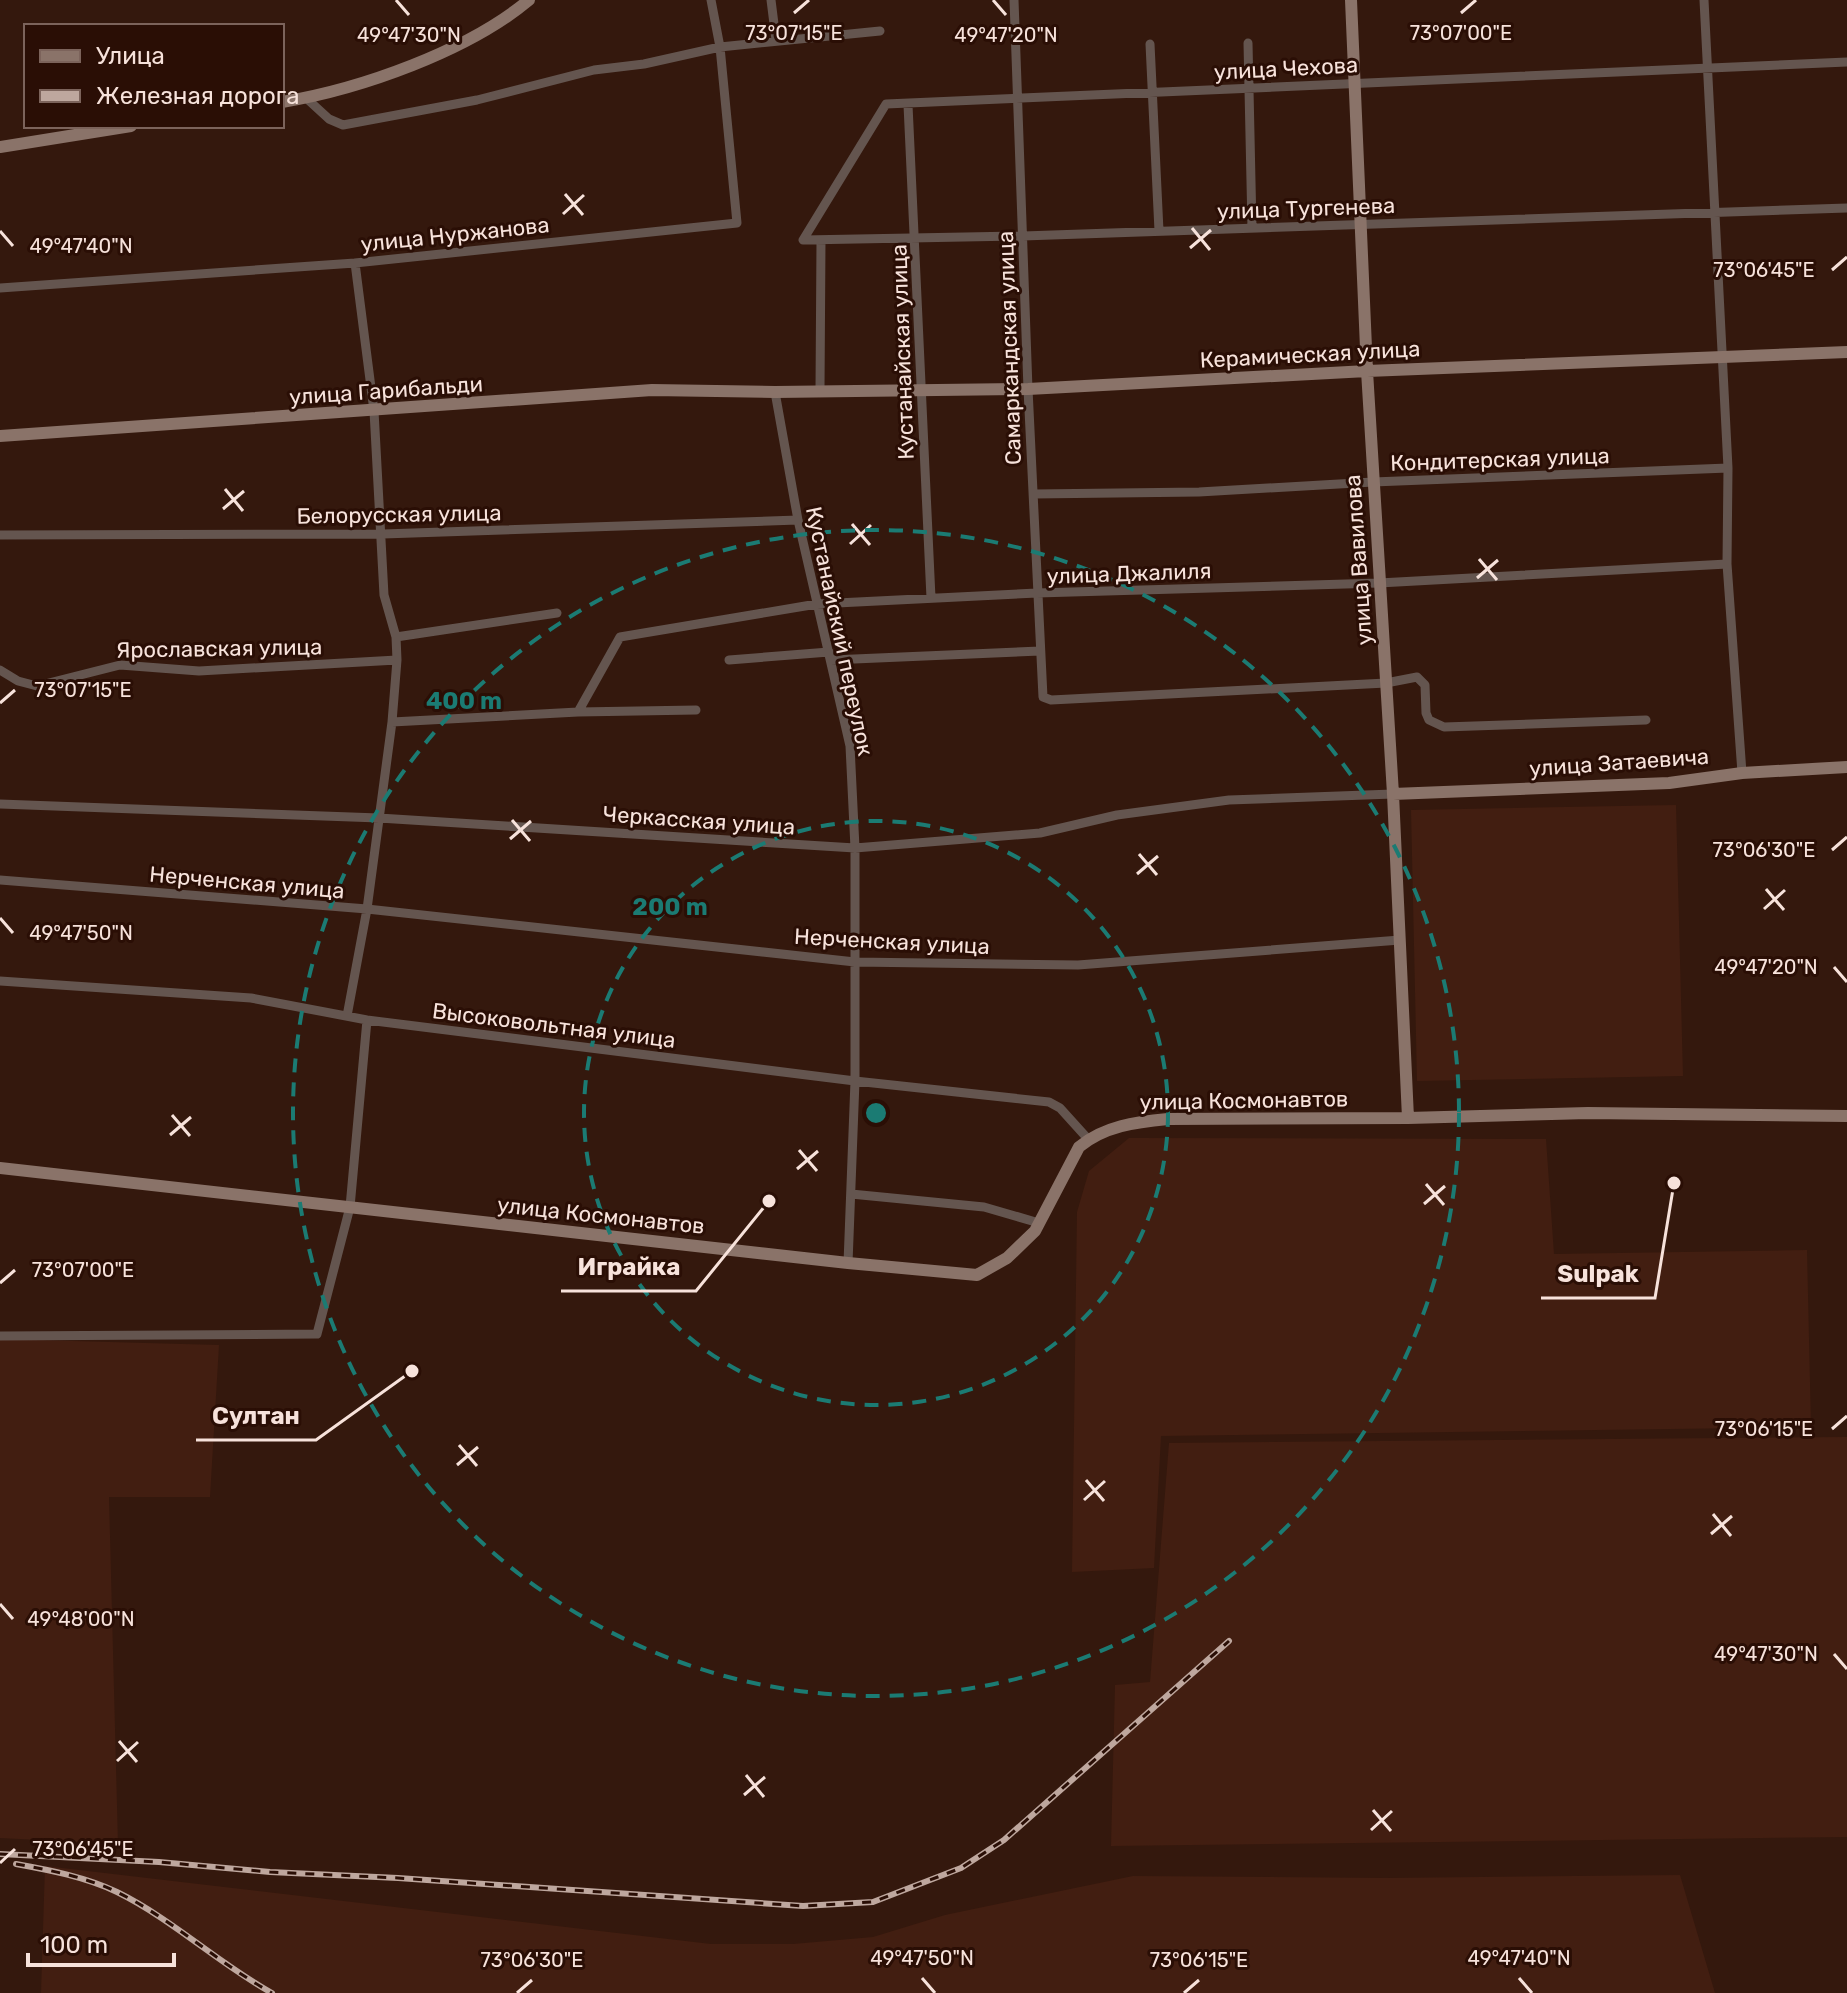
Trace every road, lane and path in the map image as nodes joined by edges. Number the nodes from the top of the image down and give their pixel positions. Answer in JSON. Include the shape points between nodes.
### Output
{"nodes":[{"id":1,"x":529,"y":0,"type":"edge"},
{"id":2,"x":711,"y":0,"type":"edge"},
{"id":3,"x":771,"y":0,"type":"edge"},
{"id":4,"x":1014,"y":0,"type":"edge"},
{"id":5,"x":1351,"y":0,"type":"edge"},
{"id":6,"x":1704,"y":0,"type":"edge"},
{"id":7,"x":880,"y":31,"type":"dead end"},
{"id":8,"x":776,"y":40,"type":"junction"},
{"id":9,"x":1248,"y":43,"type":"dead end"},
{"id":10,"x":1150,"y":44,"type":"dead end"},
{"id":11,"x":720,"y":47,"type":"junction"},
{"id":12,"x":1847,"y":62,"type":"edge"},
{"id":13,"x":1708,"y":68,"type":"junction"},
{"id":14,"x":1353,"y":83,"type":"junction"},
{"id":15,"x":1250,"y":88,"type":"junction"},
{"id":16,"x":1153,"y":92,"type":"junction"},
{"id":17,"x":305,"y":97,"type":"junction"},
{"id":18,"x":1017,"y":99,"type":"junction"},
{"id":19,"x":284,"y":102,"type":"edge"},
{"id":20,"x":908,"y":105,"type":"junction"},
{"id":21,"x":119,"y":128,"type":"edge"},
{"id":22,"x":0,"y":147,"type":"edge"},
{"id":23,"x":1847,"y":208,"type":"edge"},
{"id":24,"x":1714,"y":212,"type":"junction"},
{"id":25,"x":1361,"y":224,"type":"junction"},
{"id":26,"x":1252,"y":228,"type":"junction"},
{"id":27,"x":1159,"y":231,"type":"junction"},
{"id":28,"x":1023,"y":236,"type":"junction"},
{"id":29,"x":915,"y":239,"type":"junction"},
{"id":30,"x":803,"y":240,"type":"joint"},
{"id":31,"x":821,"y":241,"type":"junction"},
{"id":32,"x":355,"y":263,"type":"junction"},
{"id":33,"x":0,"y":288,"type":"edge"},
{"id":34,"x":1847,"y":352,"type":"edge"},
{"id":35,"x":1721,"y":358,"type":"junction"},
{"id":36,"x":1367,"y":371,"type":"junction"},
{"id":37,"x":1028,"y":389,"type":"junction"},
{"id":38,"x":820,"y":390,"type":"junction"},
{"id":39,"x":920,"y":390,"type":"junction"},
{"id":40,"x":775,"y":392,"type":"junction"},
{"id":41,"x":374,"y":411,"type":"junction"},
{"id":42,"x":0,"y":436,"type":"edge"},
{"id":43,"x":1728,"y":468,"type":"junction"},
{"id":44,"x":1373,"y":482,"type":"junction"},
{"id":45,"x":1034,"y":494,"type":"junction"},
{"id":46,"x":798,"y":520,"type":"junction"},
{"id":47,"x":383,"y":534,"type":"junction"},
{"id":48,"x":0,"y":535,"type":"edge"},
{"id":49,"x":1727,"y":564,"type":"junction"},
{"id":50,"x":1379,"y":583,"type":"junction"},
{"id":51,"x":1037,"y":593,"type":"junction"},
{"id":52,"x":931,"y":598,"type":"junction"},
{"id":53,"x":817,"y":604,"type":"junction"},
{"id":54,"x":557,"y":613,"type":"dead end"},
{"id":55,"x":396,"y":637,"type":"junction"},
{"id":56,"x":1040,"y":651,"type":"junction"},
{"id":57,"x":830,"y":656,"type":"junction"},
{"id":58,"x":397,"y":660,"type":"junction"},
{"id":59,"x":729,"y":660,"type":"dead end"},
{"id":60,"x":0,"y":670,"type":"edge"},
{"id":61,"x":1386,"y":683,"type":"junction"},
{"id":62,"x":696,"y":710,"type":"dead end"},
{"id":63,"x":578,"y":712,"type":"junction"},
{"id":64,"x":1646,"y":720,"type":"dead end"},
{"id":65,"x":392,"y":722,"type":"junction"},
{"id":66,"x":1847,"y":767,"type":"edge"},
{"id":67,"x":1742,"y":773,"type":"junction"},
{"id":68,"x":1393,"y":794,"type":"junction"},
{"id":69,"x":0,"y":804,"type":"edge"},
{"id":70,"x":379,"y":818,"type":"junction"},
{"id":71,"x":855,"y":848,"type":"junction"},
{"id":72,"x":0,"y":880,"type":"edge"},
{"id":73,"x":367,"y":909,"type":"junction"},
{"id":74,"x":1400,"y":940,"type":"junction"},
{"id":75,"x":855,"y":962,"type":"junction"},
{"id":76,"x":0,"y":981,"type":"edge"},
{"id":77,"x":347,"y":1016,"type":"junction"},
{"id":78,"x":367,"y":1020,"type":"junction"},
{"id":79,"x":855,"y":1081,"type":"junction"},
{"id":80,"x":1847,"y":1116,"type":"edge"},
{"id":81,"x":1408,"y":1118,"type":"junction"},
{"id":82,"x":1088,"y":1139,"type":"junction"},
{"id":83,"x":0,"y":1168,"type":"edge"},
{"id":84,"x":851,"y":1194,"type":"junction"},
{"id":85,"x":350,"y":1207,"type":"junction"},
{"id":86,"x":1039,"y":1223,"type":"junction"},
{"id":87,"x":848,"y":1263,"type":"junction"},
{"id":88,"x":0,"y":1336,"type":"edge"}],
"edges":[{"from":1,"to":17,"type":"street","via":[[468,40],[416,63]]},
{"from":2,"to":11,"type":"street","name":"улица Нуржанова"},
{"from":3,"to":8,"type":"street"},
{"from":4,"to":18,"type":"street","name":"Самаркандская улица"},
{"from":5,"to":14,"type":"street","name":"улица Вавилова"},
{"from":6,"to":13,"type":"street"},
{"from":7,"to":8,"type":"street"},
{"from":8,"to":11,"type":"street"},
{"from":9,"to":15,"type":"street"},
{"from":10,"to":16,"type":"street"},
{"from":11,"to":17,"type":"street","via":[[343,125]]},
{"from":11,"to":32,"type":"street","name":"улица Нуржанова","via":[[737,223]]},
{"from":12,"to":13,"type":"street","name":"улица Чехова"},
{"from":13,"to":14,"type":"street","name":"улица Чехова"},
{"from":13,"to":24,"type":"street"},
{"from":14,"to":15,"type":"street","name":"улица Чехова"},
{"from":14,"to":25,"type":"street","name":"улица Вавилова"},
{"from":15,"to":16,"type":"street","name":"улица Чехова"},
{"from":15,"to":26,"type":"street"},
{"from":16,"to":18,"type":"street","name":"улица Чехова"},
{"from":16,"to":27,"type":"street"},
{"from":17,"to":19,"type":"street"},
{"from":18,"to":20,"type":"street","name":"улица Чехова"},
{"from":18,"to":28,"type":"street","name":"Самаркандская улица"},
{"from":20,"to":29,"type":"street","name":"Кустанайская улица"},
{"from":20,"to":30,"type":"street","name":"улица Чехова","via":[[886,104]]},
{"from":21,"to":22,"type":"street"},
{"from":23,"to":24,"type":"street","name":"улица Тургенева"},
{"from":24,"to":25,"type":"street","name":"улица Тургенева"},
{"from":24,"to":35,"type":"street"},
{"from":25,"to":26,"type":"street","name":"улица Тургенева"},
{"from":25,"to":36,"type":"street","name":"улица Вавилова"},
{"from":26,"to":27,"type":"street","name":"улица Тургенева"},
{"from":27,"to":28,"type":"street","name":"улица Тургенева"},
{"from":28,"to":29,"type":"street","name":"улица Тургенева"},
{"from":28,"to":37,"type":"street","name":"Самаркандская улица"},
{"from":29,"to":31,"type":"street","name":"улица Тургенева"},
{"from":29,"to":39,"type":"street","name":"Кустанайская улица"},
{"from":30,"to":31,"type":"street","name":"улица Тургенева"},
{"from":31,"to":38,"type":"street"},
{"from":32,"to":33,"type":"street","name":"улица Нуржанова"},
{"from":32,"to":41,"type":"street"},
{"from":34,"to":35,"type":"street","name":"Керамическая улица"},
{"from":35,"to":36,"type":"street","name":"Керамическая улица"},
{"from":35,"to":43,"type":"street"},
{"from":36,"to":37,"type":"street","name":"Керамическая улица"},
{"from":36,"to":44,"type":"street","name":"улица Вавилова"},
{"from":37,"to":39,"type":"street","name":"Керамическая улица"},
{"from":37,"to":45,"type":"street","name":"Самаркандская улица"},
{"from":38,"to":39,"type":"street","name":"Керамическая улица"},
{"from":38,"to":40,"type":"street","name":"Керамическая улица"},
{"from":39,"to":52,"type":"street","name":"Кустанайская улица"},
{"from":40,"to":41,"type":"street","name":"улица Гарибальди","via":[[652,390]]},
{"from":40,"to":46,"type":"street","name":"Кустанайский переулок"},
{"from":41,"to":42,"type":"street","name":"улица Гарибальди"},
{"from":41,"to":47,"type":"street"},
{"from":43,"to":44,"type":"street","name":"Кондитерская улица"},
{"from":43,"to":49,"type":"street"},
{"from":44,"to":45,"type":"street","name":"Кондитерская улица"},
{"from":44,"to":50,"type":"street","name":"улица Вавилова"},
{"from":45,"to":51,"type":"street","name":"Самаркандская улица"},
{"from":46,"to":47,"type":"street","name":"Белорусская улица"},
{"from":46,"to":53,"type":"street","name":"Кустанайский переулок"},
{"from":47,"to":48,"type":"street","name":"Белорусская улица"},
{"from":47,"to":55,"type":"street","via":[[384,595]]},
{"from":49,"to":50,"type":"street","name":"улица Джалиля"},
{"from":49,"to":67,"type":"street"},
{"from":50,"to":51,"type":"street","name":"улица Джалиля"},
{"from":50,"to":61,"type":"street","name":"улица Вавилова"},
{"from":51,"to":52,"type":"street","name":"улица Джалиля"},
{"from":51,"to":56,"type":"street","name":"Самаркандская улица"},
{"from":52,"to":53,"type":"street","name":"улица Джалиля"},
{"from":53,"to":57,"type":"street","name":"Кустанайский переулок"},
{"from":53,"to":63,"type":"street","name":"улица Джалиля","via":[[620,637]]},
{"from":54,"to":55,"type":"street"},
{"from":55,"to":58,"type":"street"},
{"from":56,"to":57,"type":"street"},
{"from":56,"to":61,"type":"street","name":"Самаркандская улица","via":[[1042,693],[1051,700]]},
{"from":57,"to":59,"type":"street"},
{"from":57,"to":71,"type":"street","name":"Кустанайский переулок","via":[[850,746]]},
{"from":58,"to":60,"type":"street","name":"Ярославская улица","via":[[199,671],[120,665],[37,686]]},
{"from":58,"to":65,"type":"street"},
{"from":61,"to":64,"type":"street","via":[[1417,677],[1423,681],[1429,720],[1444,727]]},
{"from":61,"to":68,"type":"street","name":"улица Вавилова"},
{"from":62,"to":63,"type":"street"},
{"from":63,"to":65,"type":"street"},
{"from":65,"to":70,"type":"street"},
{"from":66,"to":67,"type":"street","name":"улица Затаевича"},
{"from":67,"to":68,"type":"street","name":"улица Затаевича","via":[[1669,783]]},
{"from":68,"to":71,"type":"street","name":"Черкасская улица","via":[[1229,800],[1117,815],[1040,833]]},
{"from":68,"to":74,"type":"street","name":"улица Вавилова"},
{"from":69,"to":70,"type":"street","name":"Черкасская улица"},
{"from":70,"to":71,"type":"street","name":"Черкасская улица"},
{"from":70,"to":73,"type":"street"},
{"from":71,"to":75,"type":"street","name":"Кустанайский переулок"},
{"from":72,"to":73,"type":"street","name":"Нерченская улица"},
{"from":73,"to":75,"type":"street","name":"Нерченская улица"},
{"from":73,"to":77,"type":"street"},
{"from":74,"to":75,"type":"street","name":"Нерченская улица","via":[[1078,965]]},
{"from":74,"to":81,"type":"street","name":"улица Вавилова"},
{"from":75,"to":79,"type":"street","name":"Кустанайский переулок"},
{"from":76,"to":77,"type":"street","name":"Высоковольтная улица","via":[[251,998]]},
{"from":77,"to":78,"type":"street","name":"Высоковольтная улица"},
{"from":78,"to":79,"type":"street","name":"Высоковольтная улица"},
{"from":78,"to":85,"type":"street"},
{"from":79,"to":82,"type":"street","name":"Высоковольтная улица","via":[[1049,1102]]},
{"from":79,"to":84,"type":"street","name":"Кустанайский переулок"},
{"from":80,"to":81,"type":"street","name":"улица Космонавтов","via":[[1588,1113]]},
{"from":81,"to":82,"type":"street","name":"улица Космонавтов","via":[[1168,1119],[1129,1122]]},
{"from":82,"to":86,"type":"street","name":"улица Космонавтов"},
{"from":83,"to":85,"type":"street","name":"улица Космонавтов"},
{"from":84,"to":86,"type":"street","via":[[984,1207]]},
{"from":84,"to":87,"type":"street","name":"Кустанайский переулок"},
{"from":85,"to":87,"type":"street","name":"улица Космонавтов"},
{"from":85,"to":88,"type":"street","via":[[317,1334]]},
{"from":86,"to":87,"type":"street","name":"улица Космонавтов","via":[[1007,1258],[977,1275]]}]}
